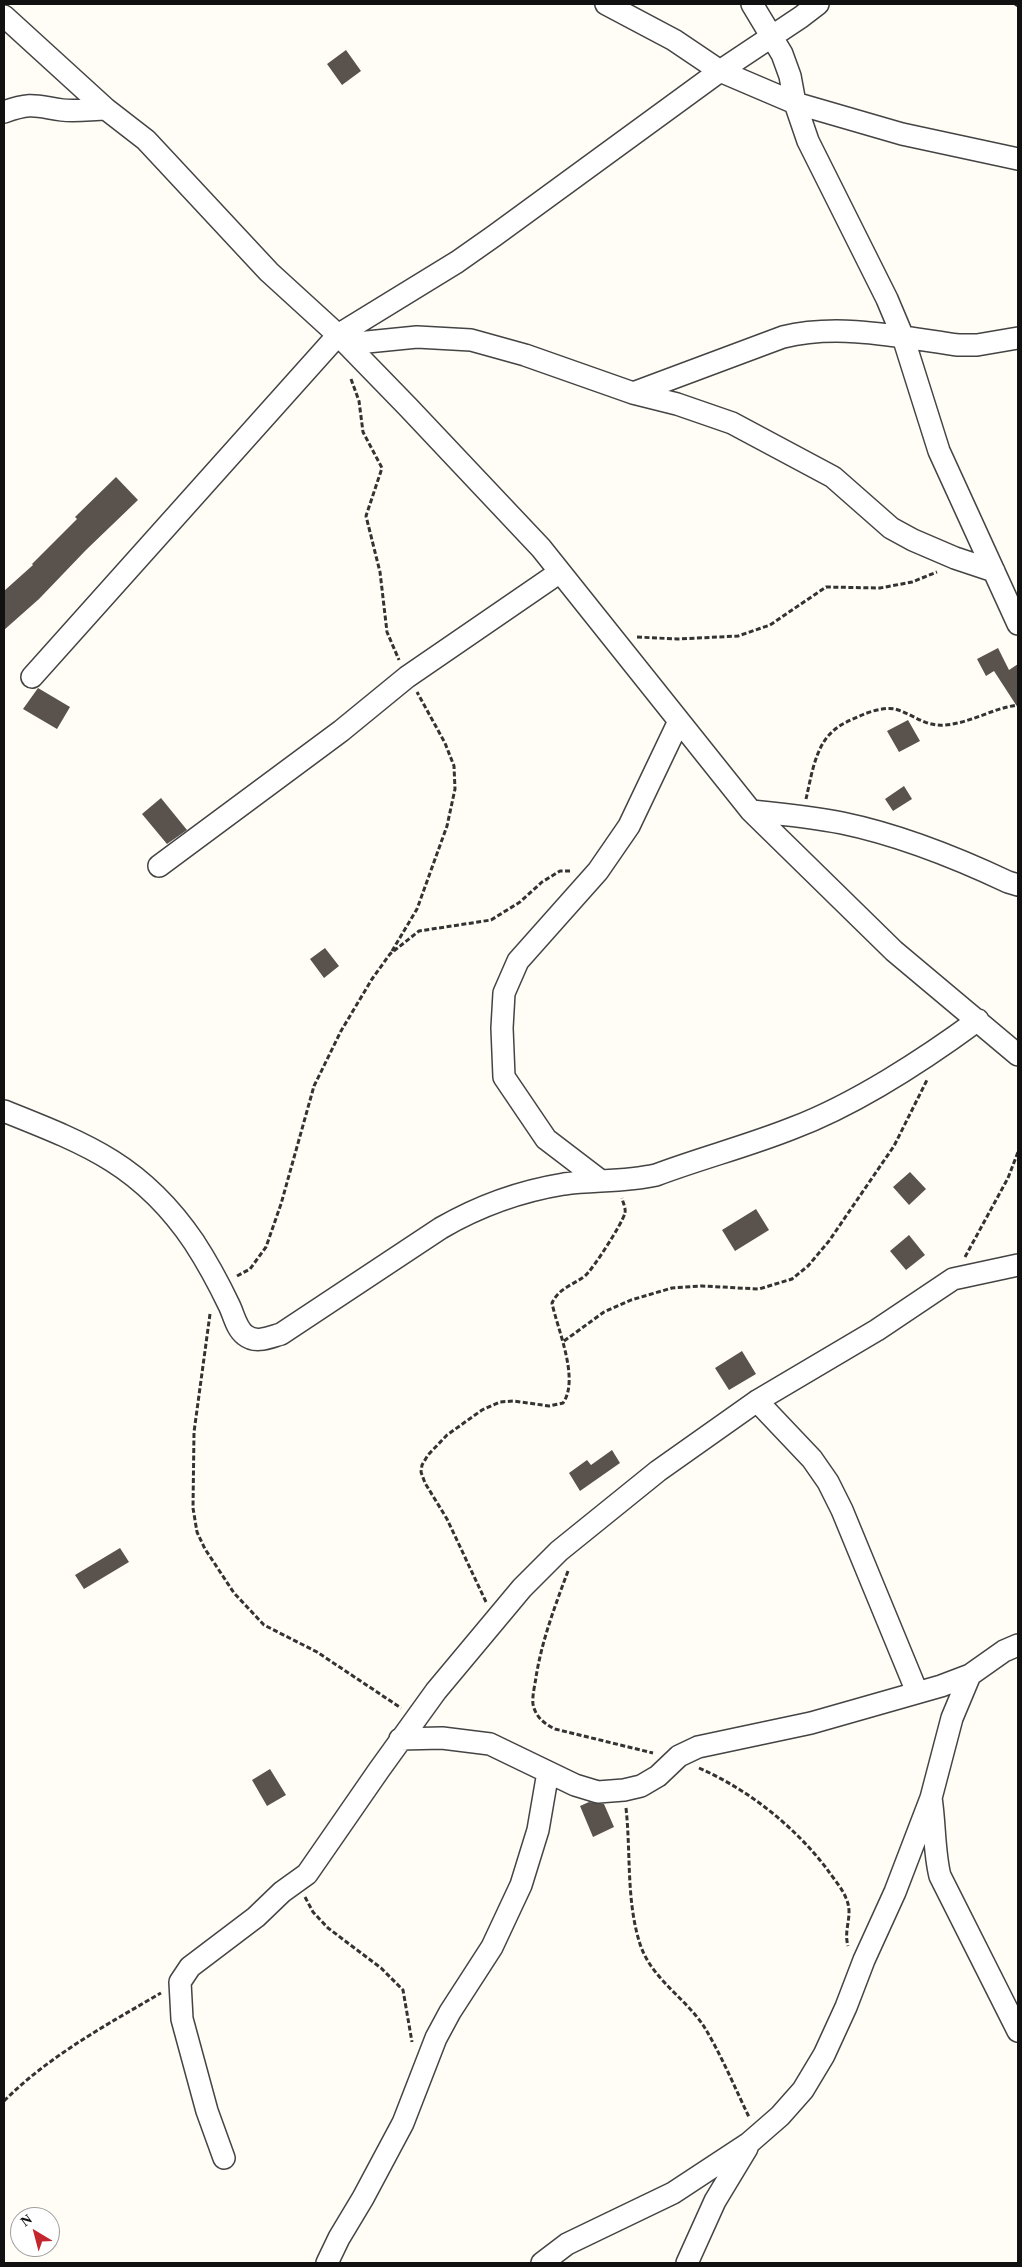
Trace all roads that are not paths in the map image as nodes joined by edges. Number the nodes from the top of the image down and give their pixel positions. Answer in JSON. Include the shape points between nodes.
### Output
{"nodes":[{"id":1,"x":606,"y":4,"type":"edge"},
{"id":2,"x":752,"y":4,"type":"edge"},
{"id":3,"x":818,"y":4,"type":"edge"},
{"id":4,"x":4,"y":16,"type":"edge"},
{"id":5,"x":771,"y":36,"type":"junction"},
{"id":6,"x":720,"y":71,"type":"junction"},
{"id":7,"x":795,"y":104,"type":"junction"},
{"id":8,"x":106,"y":109,"type":"junction"},
{"id":9,"x":4,"y":112,"type":"edge"},
{"id":10,"x":1018,"y":159,"type":"edge"},
{"id":11,"x":903,"y":337,"type":"junction"},
{"id":12,"x":1018,"y":338,"type":"edge"},
{"id":13,"x":342,"y":340,"type":"junction"},
{"id":14,"x":633,"y":394,"type":"junction"},
{"id":15,"x":994,"y":571,"type":"junction"},
{"id":16,"x":560,"y":572,"type":"junction"},
{"id":17,"x":1018,"y":624,"type":"edge"},
{"id":18,"x":32,"y":676,"type":"dead end"},
{"id":19,"x":678,"y":721,"type":"junction"},
{"id":20,"x":751,"y":811,"type":"junction"},
{"id":21,"x":159,"y":866,"type":"dead end"},
{"id":22,"x":1018,"y":885,"type":"edge"},
{"id":23,"x":978,"y":1020,"type":"junction"},
{"id":24,"x":1018,"y":1055,"type":"edge"},
{"id":25,"x":4,"y":1111,"type":"edge"},
{"id":26,"x":606,"y":1181,"type":"junction"},
{"id":27,"x":1018,"y":1265,"type":"edge"},
{"id":28,"x":756,"y":1402,"type":"junction"},
{"id":29,"x":1018,"y":1645,"type":"edge"},
{"id":30,"x":970,"y":1675,"type":"junction"},
{"id":31,"x":917,"y":1692,"type":"junction"},
{"id":32,"x":400,"y":1739,"type":"junction"},
{"id":33,"x":548,"y":1772,"type":"junction"},
{"id":34,"x":931,"y":1798,"type":"junction"},
{"id":35,"x":1018,"y":2031,"type":"edge"},
{"id":36,"x":754,"y":2139,"type":"junction"},
{"id":37,"x":224,"y":2158,"type":"dead end"},
{"id":38,"x":327,"y":2263,"type":"edge"},
{"id":39,"x":542,"y":2263,"type":"edge"},
{"id":40,"x":686,"y":2263,"type":"edge"}],
"edges":[{"from":1,"to":6,"type":"street","via":[[674,40]]},
{"from":2,"to":5,"type":"street"},
{"from":3,"to":5,"type":"street"},
{"from":4,"to":8,"type":"street"},
{"from":5,"to":6,"type":"street"},
{"from":5,"to":7,"type":"street","via":[[790,76]]},
{"from":6,"to":7,"type":"street"},
{"from":6,"to":13,"type":"street","via":[[494,236]]},
{"from":7,"to":10,"type":"street","via":[[902,134]]},
{"from":7,"to":11,"type":"street","via":[[808,141]]},
{"from":8,"to":9,"type":"street","via":[[64,111],[31,105]]},
{"from":8,"to":13,"type":"street","via":[[146,140],[269,272]]},
{"from":11,"to":12,"type":"street","via":[[977,345]]},
{"from":11,"to":14,"type":"street","via":[[806,331]]},
{"from":11,"to":15,"type":"street","via":[[939,451]]},
{"from":13,"to":14,"type":"street","via":[[416,337],[471,340],[525,355]]},
{"from":13,"to":16,"type":"street"},
{"from":13,"to":18,"type":"street"},
{"from":14,"to":15,"type":"street","via":[[732,422],[833,477],[891,528],[912,540]]},
{"from":15,"to":17,"type":"street"},
{"from":16,"to":19,"type":"street"},
{"from":16,"to":21,"type":"street","via":[[407,677],[326,743]]},
{"from":19,"to":20,"type":"street"},
{"from":19,"to":26,"type":"street","via":[[629,826],[598,871],[518,961],[504,993],[504,1077],[546,1139]]},
{"from":20,"to":22,"type":"street","via":[[844,824],[901,838]]},
{"from":20,"to":23,"type":"street","via":[[894,952]]},
{"from":23,"to":24,"type":"street"},
{"from":23,"to":26,"type":"street","via":[[865,1092],[794,1128],[656,1175]]},
{"from":25,"to":26,"type":"street","via":[[81,1142],[126,1169],[156,1194],[195,1244],[238,1326],[245,1336],[257,1340],[281,1334],[466,1213],[525,1192],[564,1184]]},
{"from":27,"to":28,"type":"street","via":[[953,1279],[877,1330]]},
{"from":28,"to":31,"type":"street","via":[[806,1452],[828,1482]]},
{"from":28,"to":32,"type":"street","via":[[658,1471],[542,1567],[456,1666]]},
{"from":29,"to":30,"type":"street"},
{"from":30,"to":31,"type":"street"},
{"from":30,"to":34,"type":"street","via":[[952,1718]]},
{"from":31,"to":33,"type":"street","via":[[811,1723],[698,1747],[675,1759],[658,1776],[641,1786],[624,1790],[598,1792]]},
{"from":32,"to":33,"type":"street","via":[[442,1738],[490,1744]]},
{"from":32,"to":37,"type":"street","via":[[323,1853],[299,1880],[190,1967],[180,1982],[186,2036]]},
{"from":33,"to":38,"type":"street","via":[[538,1830],[521,1885],[492,1946],[450,2012],[422,2070],[403,2123]]},
{"from":34,"to":35,"type":"street","via":[[942,1881]]},
{"from":34,"to":36,"type":"street","via":[[895,1892],[824,2055],[807,2083],[780,2116]]},
{"from":36,"to":39,"type":"street","via":[[673,2193],[566,2244]]},
{"from":36,"to":40,"type":"street","via":[[716,2201]]}]}
